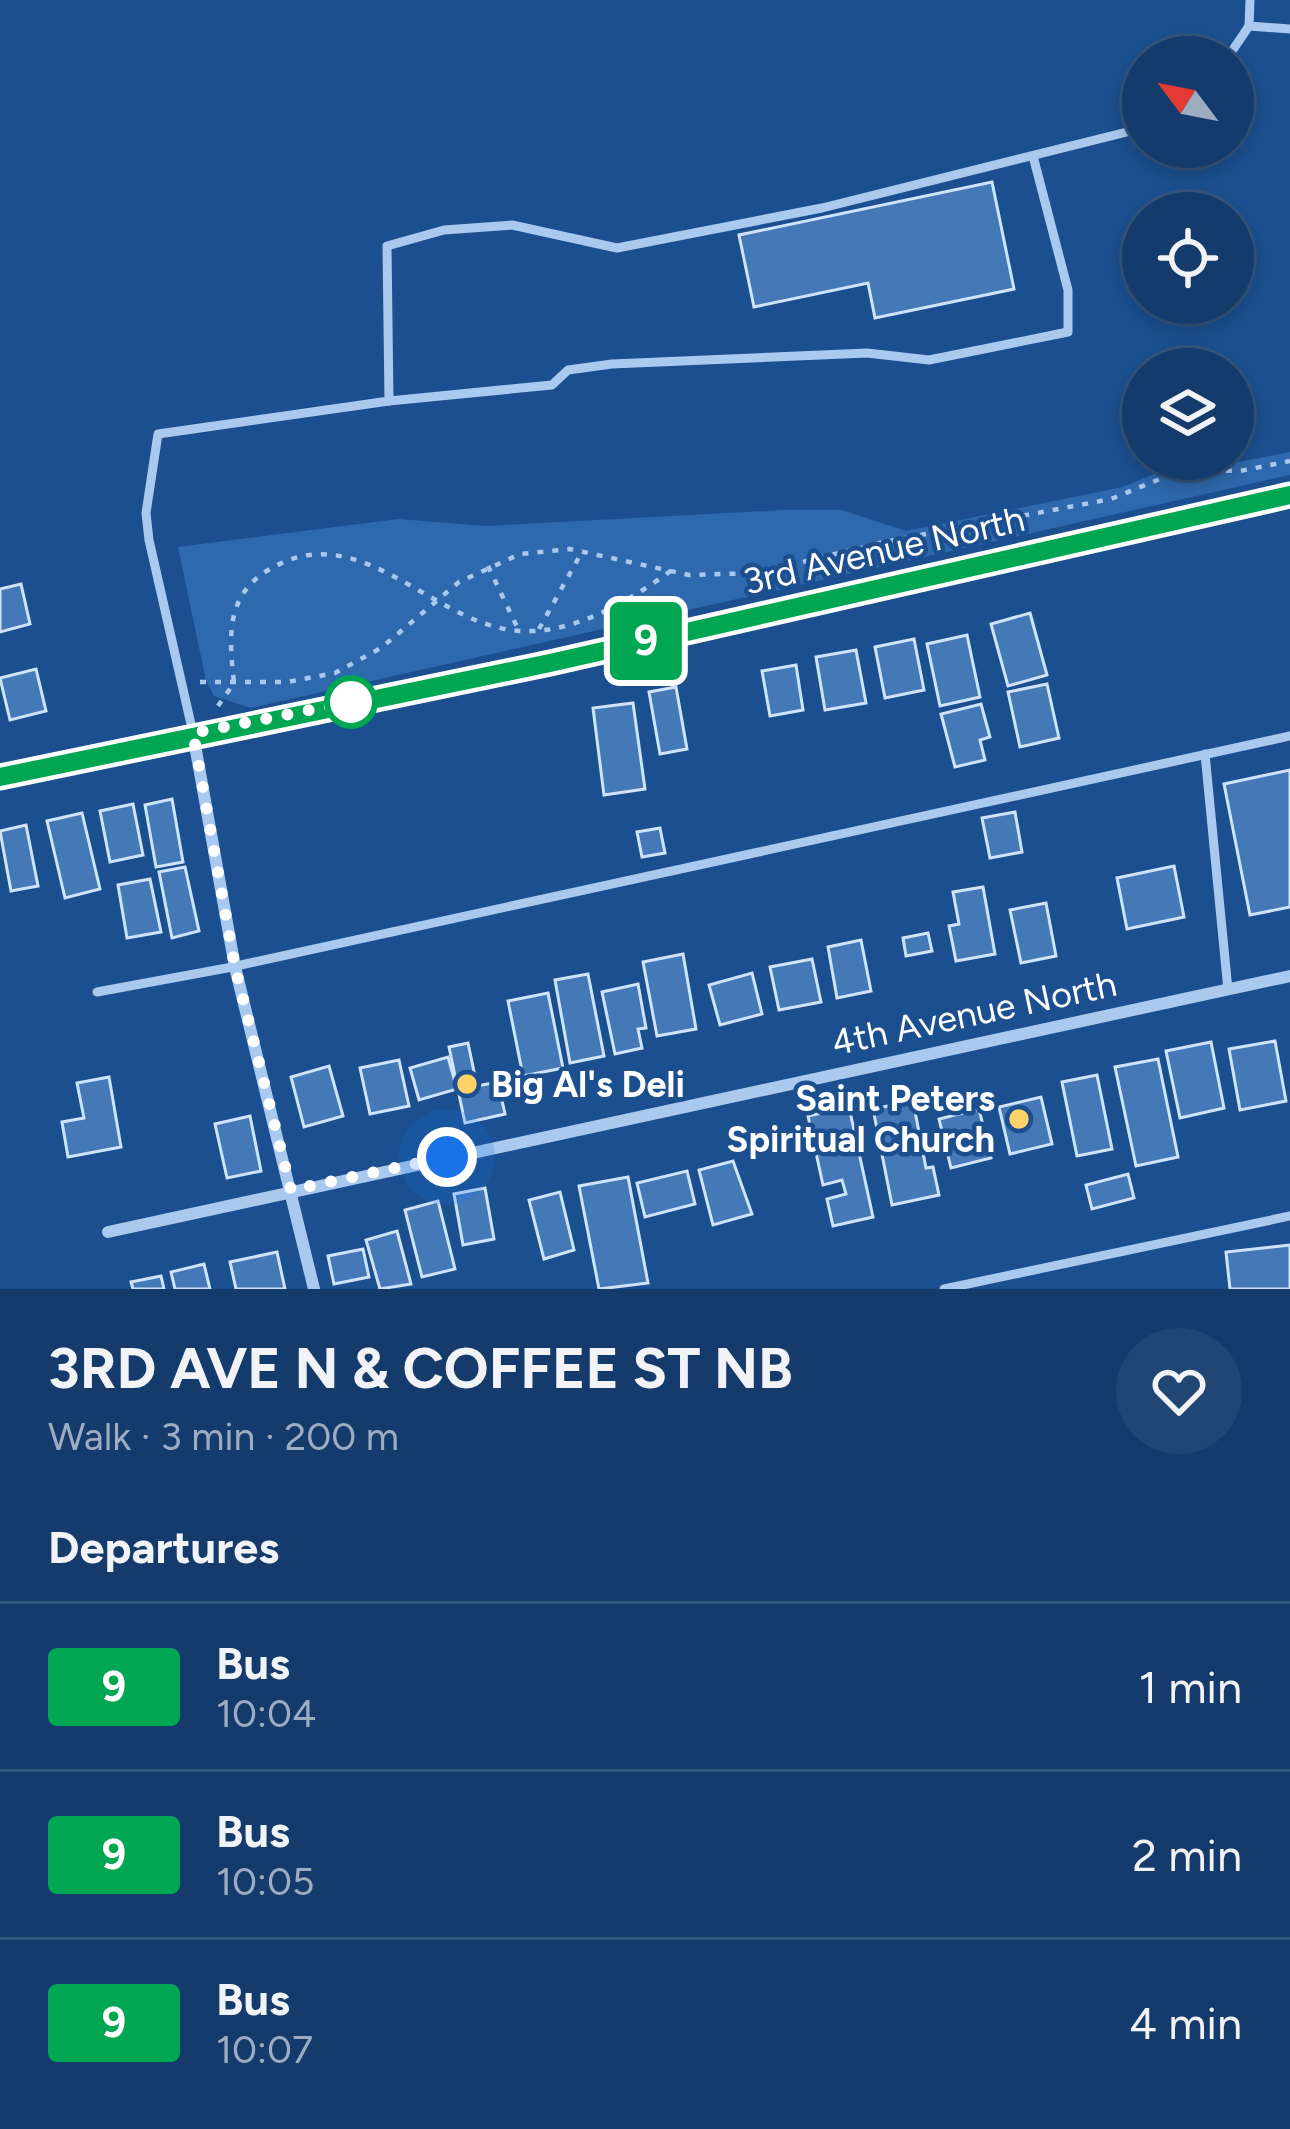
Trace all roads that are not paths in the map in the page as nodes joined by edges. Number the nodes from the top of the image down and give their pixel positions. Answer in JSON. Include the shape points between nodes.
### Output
{"nodes":[{"id":1,"x":1250,"y":0,"type":"edge"},
{"id":2,"x":1249,"y":26,"type":"junction"},
{"id":3,"x":1290,"y":29,"type":"edge"},
{"id":4,"x":1242,"y":36,"type":"edge"},
{"id":5,"x":1122,"y":133,"type":"edge"},
{"id":6,"x":1033,"y":156,"type":"junction"},
{"id":7,"x":389,"y":401,"type":"junction"},
{"id":8,"x":1290,"y":495,"type":"edge"},
{"id":9,"x":193,"y":733,"type":"junction"},
{"id":10,"x":1290,"y":736,"type":"edge"},
{"id":11,"x":1205,"y":754,"type":"junction"},
{"id":12,"x":0,"y":777,"type":"edge"},
{"id":13,"x":235,"y":967,"type":"junction"},
{"id":14,"x":1290,"y":976,"type":"edge"},
{"id":15,"x":1228,"y":990,"type":"junction"},
{"id":16,"x":97,"y":992,"type":"dead end"},
{"id":17,"x":291,"y":1190,"type":"junction"},
{"id":18,"x":1290,"y":1216,"type":"edge"},
{"id":19,"x":108,"y":1232,"type":"dead end"},
{"id":20,"x":314,"y":1289,"type":"edge"},
{"id":21,"x":944,"y":1289,"type":"edge"}],
"edges":[{"from":1,"to":2,"type":"lane"},
{"from":2,"to":3,"type":"lane"},
{"from":2,"to":4,"type":"lane"},
{"from":5,"to":6,"type":"lane"},
{"from":6,"to":7,"type":"lane","via":[[616,248],[512,226],[444,230],[387,247]]},
{"from":6,"to":7,"type":"lane","via":[[1068,290],[1068,332],[929,360],[867,352],[612,364],[568,370],[552,385]]},
{"from":7,"to":9,"type":"lane","via":[[158,434],[148,526]]},
{"from":8,"to":9,"type":"street","name":"3rd Avenue North","via":[[550,663]]},
{"from":9,"to":12,"type":"street","name":"3rd Avenue North"},
{"from":9,"to":13,"type":"street"},
{"from":10,"to":11,"type":"lane"},
{"from":11,"to":13,"type":"lane"},
{"from":11,"to":15,"type":"lane"},
{"from":13,"to":16,"type":"lane"},
{"from":13,"to":17,"type":"street"},
{"from":14,"to":15,"type":"street","name":"4th Avenue North"},
{"from":15,"to":17,"type":"street","name":"4th Avenue North"},
{"from":17,"to":19,"type":"street","name":"4th Avenue North"},
{"from":17,"to":20,"type":"street"},
{"from":18,"to":21,"type":"lane"}]}
